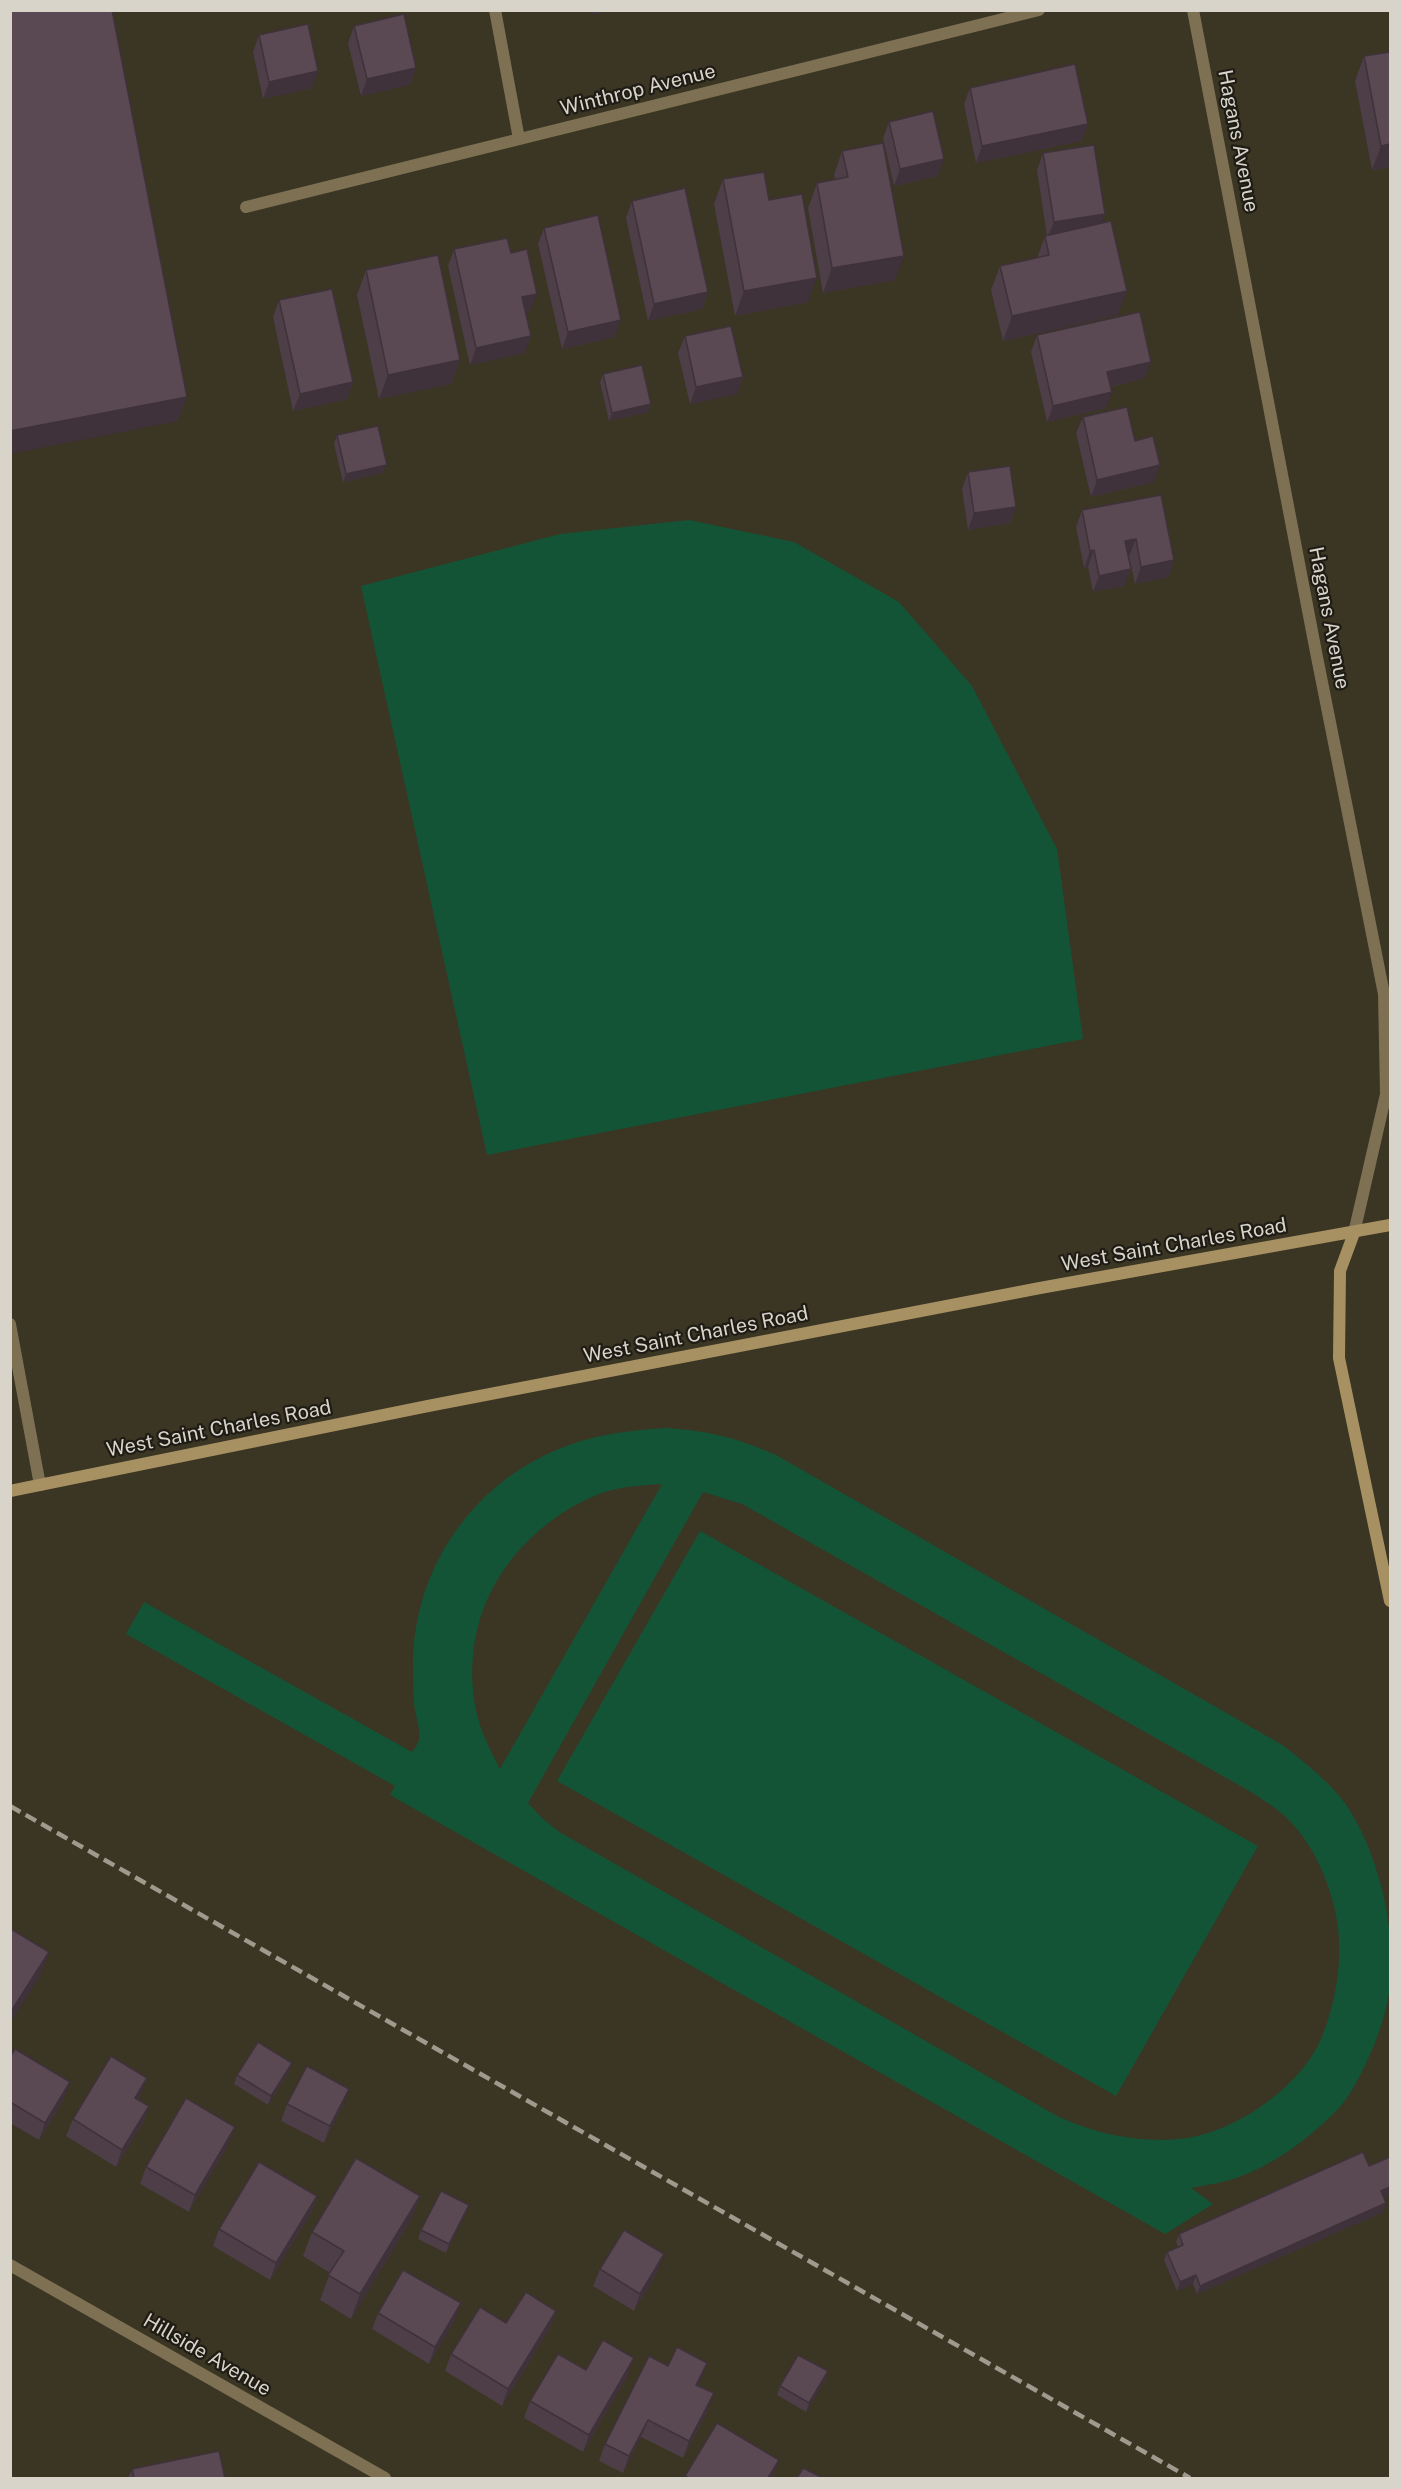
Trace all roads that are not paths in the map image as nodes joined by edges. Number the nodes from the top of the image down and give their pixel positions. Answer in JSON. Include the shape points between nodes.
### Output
{"nodes":[{"id":1,"x":495,"y":10,"type":"edge"},
{"id":2,"x":1039,"y":10,"type":"edge"},
{"id":3,"x":1193,"y":10,"type":"edge"},
{"id":4,"x":519,"y":139,"type":"junction"},
{"id":5,"x":246,"y":207,"type":"dead end"},
{"id":6,"x":1390,"y":1225,"type":"edge"},
{"id":7,"x":1354,"y":1233,"type":"junction"},
{"id":8,"x":10,"y":1324,"type":"edge"},
{"id":9,"x":40,"y":1485,"type":"junction"},
{"id":10,"x":10,"y":1491,"type":"edge"},
{"id":11,"x":1390,"y":1601,"type":"edge"},
{"id":12,"x":10,"y":2265,"type":"edge"},
{"id":13,"x":385,"y":2478,"type":"edge"}],
"edges":[{"from":1,"to":4,"type":"street"},
{"from":2,"to":4,"type":"street","name":"Winthrop Avenue"},
{"from":3,"to":7,"type":"street","name":"Hagans Avenue","via":[[1384,993],[1386,1094]]},
{"from":4,"to":5,"type":"street","name":"Winthrop Avenue"},
{"from":6,"to":7,"type":"main road","name":"West Saint Charles Road"},
{"from":7,"to":9,"type":"main road","name":"West Saint Charles Road","via":[[1028,1290]]},
{"from":7,"to":11,"type":"main road","via":[[1340,1271],[1339,1358]]},
{"from":8,"to":9,"type":"street"},
{"from":9,"to":10,"type":"main road","name":"West Saint Charles Road"},
{"from":12,"to":13,"type":"street","name":"Hillside Avenue"}]}
